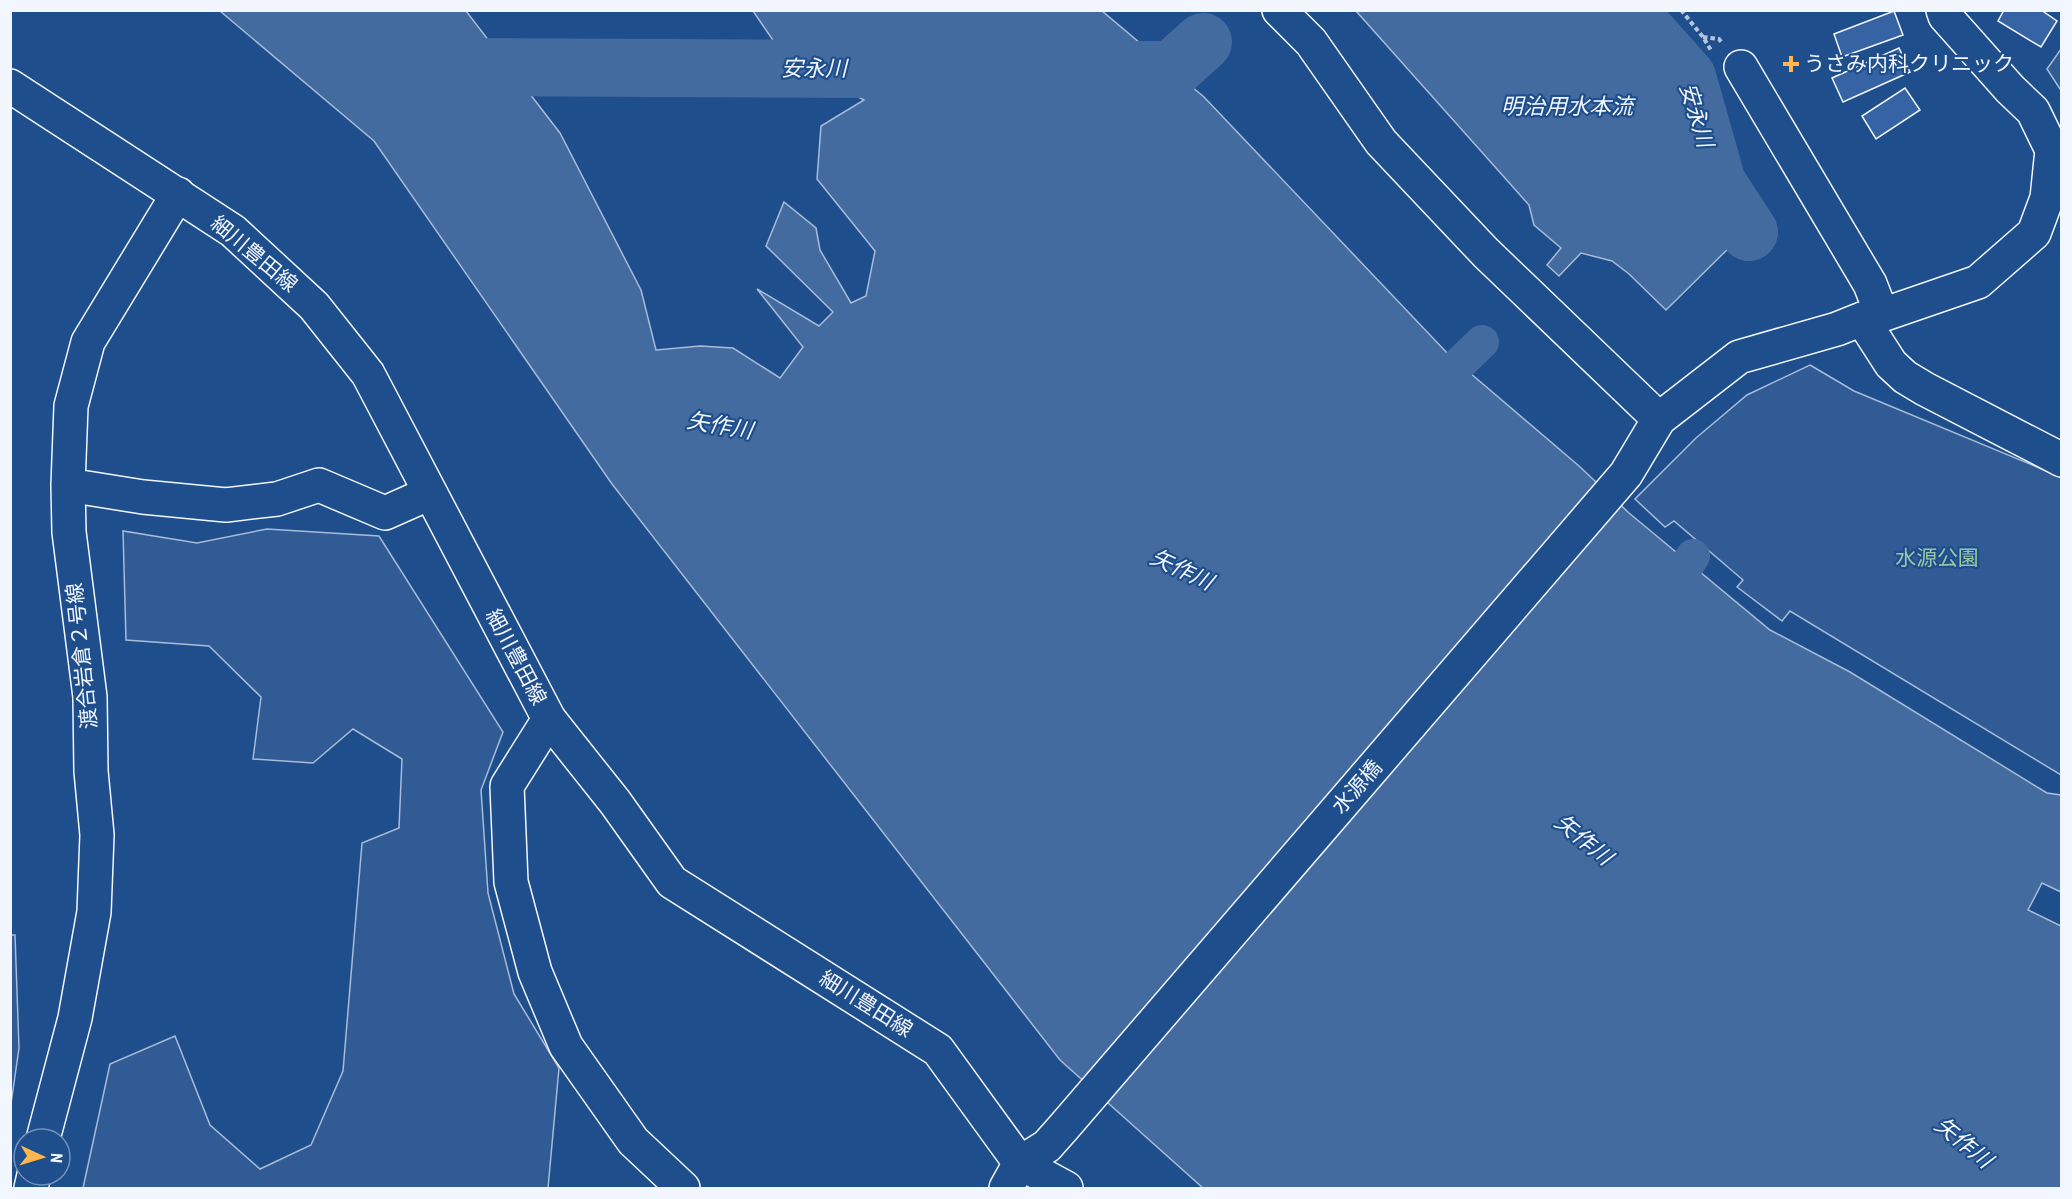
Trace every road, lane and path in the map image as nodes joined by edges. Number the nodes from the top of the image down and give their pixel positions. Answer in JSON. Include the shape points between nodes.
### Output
{"nodes":[{"id":1,"x":1279,"y":10,"type":"edge"},
{"id":2,"x":1943,"y":10,"type":"edge"},
{"id":3,"x":1741,"y":67,"type":"dead end"},
{"id":4,"x":10,"y":86,"type":"edge"},
{"id":5,"x":178,"y":194,"type":"junction"},
{"id":6,"x":1872,"y":317,"type":"junction"},
{"id":7,"x":1659,"y":419,"type":"junction"},
{"id":8,"x":2061,"y":460,"type":"edge"},
{"id":9,"x":68,"y":484,"type":"junction"},
{"id":10,"x":430,"y":493,"type":"junction"},
{"id":11,"x":549,"y":719,"type":"junction"},
{"id":12,"x":46,"y":1127,"type":"edge"},
{"id":13,"x":1013,"y":1176,"type":"edge"},
{"id":14,"x":683,"y":1188,"type":"edge"},
{"id":15,"x":1066,"y":1188,"type":"edge"}],
"edges":[{"from":1,"to":7,"type":"street","via":[[1311,42],[1389,150],[1486,253]]},
{"from":2,"to":6,"type":"street","via":[[2033,111],[2052,150],[2047,198],[2034,233],[1978,282]]},
{"from":3,"to":6,"type":"street","via":[[1870,284]]},
{"from":4,"to":5,"type":"street","name":"細川豊田線"},
{"from":5,"to":9,"type":"street","name":"渡合岩倉２号線","via":[[88,342],[71,406]]},
{"from":5,"to":10,"type":"street","name":"細川豊田線","via":[[233,231],[314,306],[368,374]]},
{"from":6,"to":7,"type":"street","via":[[1739,357]]},
{"from":6,"to":8,"type":"street","via":[[1891,364],[1905,377]]},
{"from":7,"to":13,"type":"street","name":"水源橋","via":[[1626,474],[1047,1146]]},
{"from":9,"to":10,"type":"street","via":[[226,505],[277,499],[319,485],[385,513]]},
{"from":9,"to":12,"type":"street","name":"渡合岩倉２号線","via":[[69,532],[90,698],[97,835],[94,912],[75,1018]]},
{"from":10,"to":11,"type":"street","name":"細川豊田線"},
{"from":11,"to":13,"type":"street","name":"細川豊田線","via":[[672,882],[938,1050]]},
{"from":11,"to":14,"type":"street","via":[[507,786],[511,882],[535,972],[566,1046],[633,1141]]},
{"from":13,"to":15,"type":"street","name":"細川豊田線"}]}
